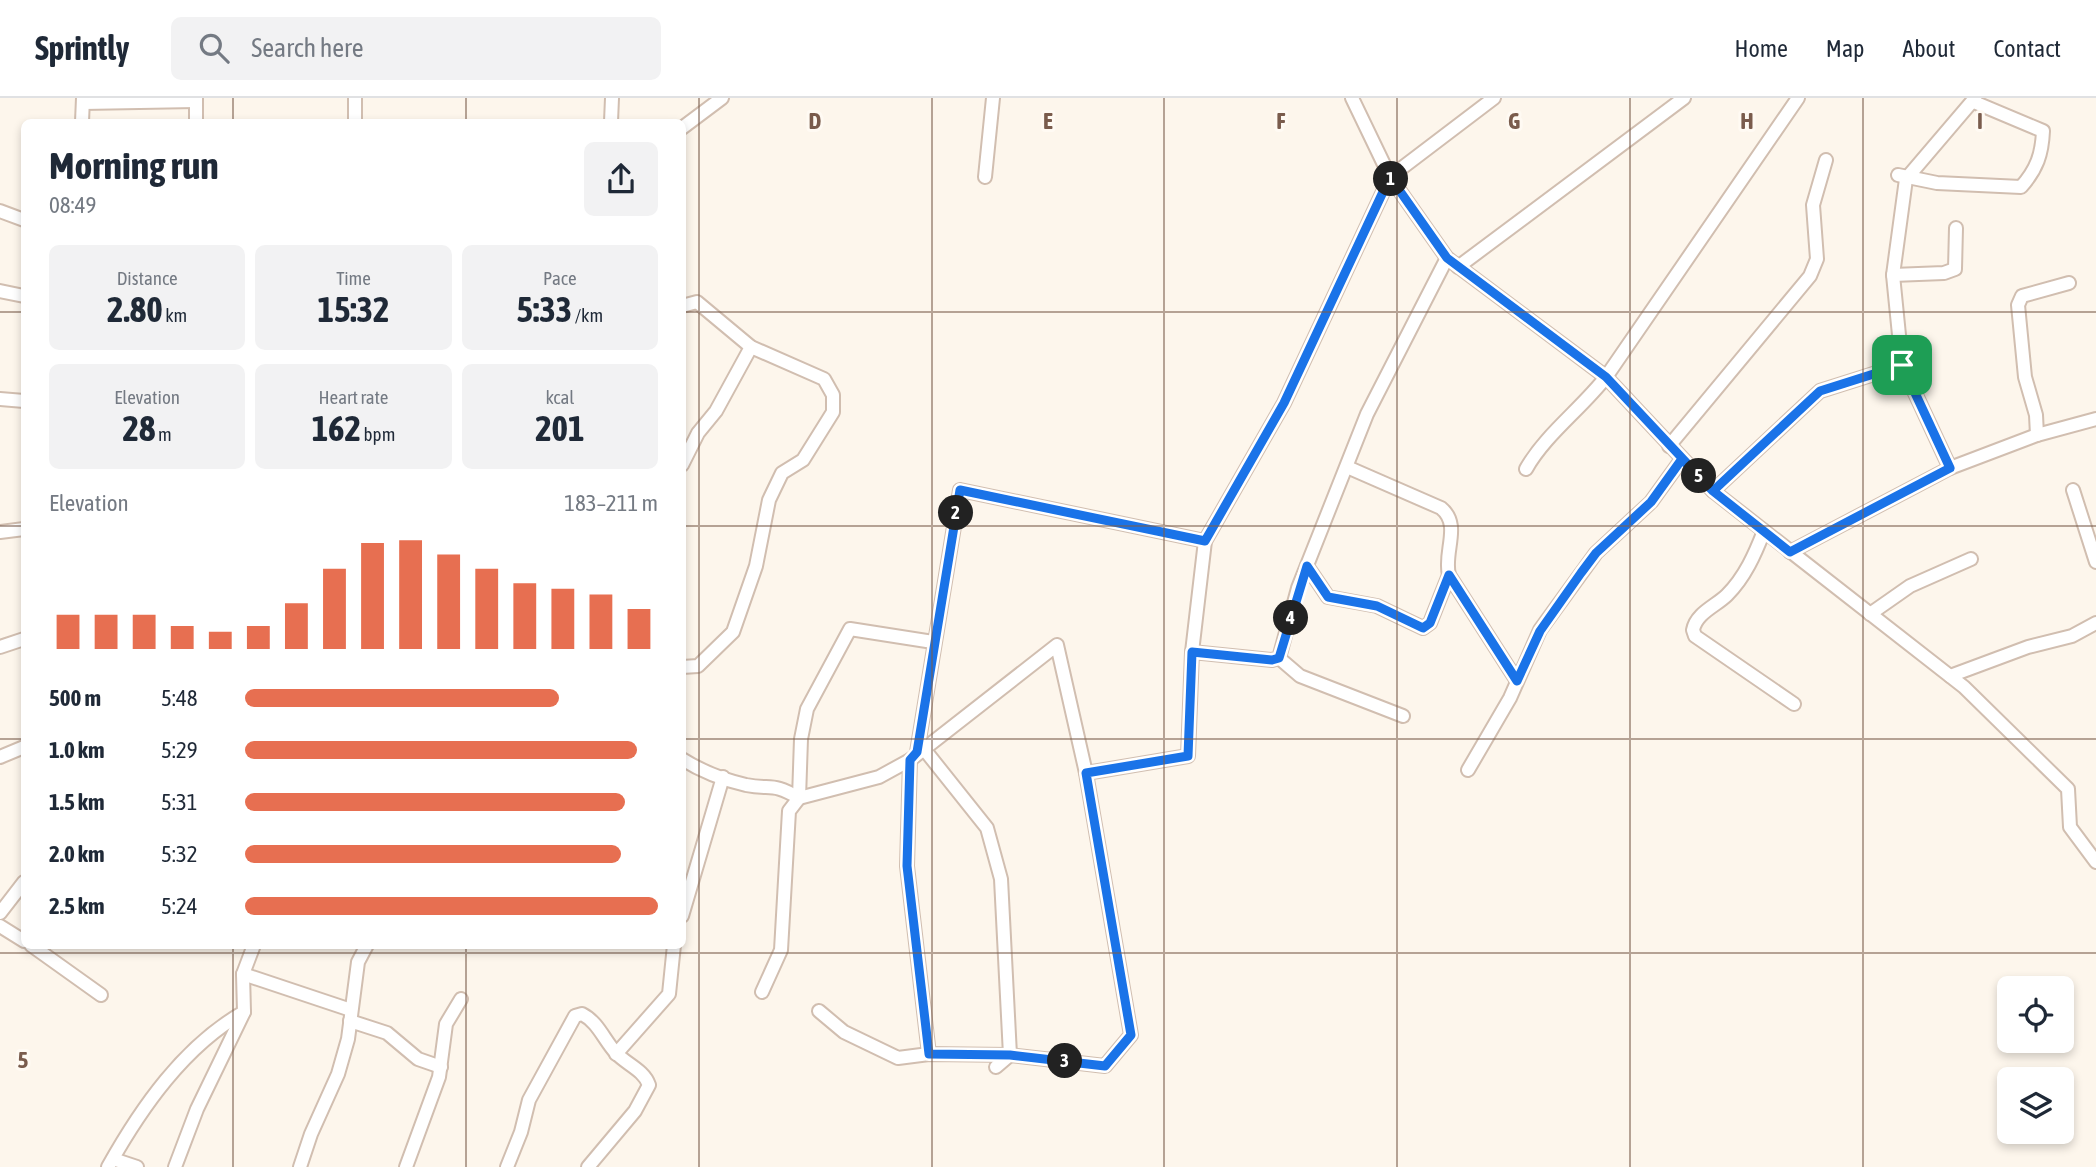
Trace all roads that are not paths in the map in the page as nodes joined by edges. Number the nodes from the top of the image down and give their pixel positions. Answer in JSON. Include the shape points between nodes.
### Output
{"nodes":[{"id":1,"x":355,"y":98,"type":"edge"},
{"id":2,"x":612,"y":98,"type":"edge"},
{"id":3,"x":722,"y":98,"type":"edge"},
{"id":4,"x":993,"y":98,"type":"edge"},
{"id":5,"x":1352,"y":98,"type":"edge"},
{"id":6,"x":1494,"y":98,"type":"edge"},
{"id":7,"x":1684,"y":98,"type":"edge"},
{"id":8,"x":1798,"y":98,"type":"edge"},
{"id":9,"x":196,"y":99,"type":"edge"},
{"id":10,"x":83,"y":100,"type":"edge"},
{"id":11,"x":1974,"y":100,"type":"edge"},
{"id":12,"x":82,"y":119,"type":"edge"},
{"id":13,"x":196,"y":119,"type":"edge"},
{"id":14,"x":355,"y":119,"type":"edge"},
{"id":15,"x":611,"y":119,"type":"edge"},
{"id":16,"x":686,"y":125,"type":"edge"},
{"id":17,"x":1826,"y":160,"type":"dead end"},
{"id":18,"x":985,"y":177,"type":"dead end"},
{"id":19,"x":1390,"y":177,"type":"junction"},
{"id":20,"x":1902,"y":177,"type":"junction"},
{"id":21,"x":0,"y":211,"type":"edge"},
{"id":22,"x":21,"y":219,"type":"edge"},
{"id":23,"x":1956,"y":228,"type":"dead end"},
{"id":24,"x":1447,"y":258,"type":"junction"},
{"id":25,"x":1458,"y":267,"type":"junction"},
{"id":26,"x":1893,"y":275,"type":"junction"},
{"id":27,"x":2069,"y":283,"type":"dead end"},
{"id":28,"x":0,"y":290,"type":"edge"},
{"id":29,"x":21,"y":295,"type":"edge"},
{"id":30,"x":686,"y":304,"type":"edge"},
{"id":31,"x":751,"y":347,"type":"junction"},
{"id":32,"x":1902,"y":365,"type":"junction"},
{"id":33,"x":1606,"y":377,"type":"junction"},
{"id":34,"x":0,"y":399,"type":"edge"},
{"id":35,"x":21,"y":401,"type":"edge"},
{"id":36,"x":2096,"y":419,"type":"edge"},
{"id":37,"x":2037,"y":435,"type":"junction"},
{"id":38,"x":1669,"y":446,"type":"junction"},
{"id":39,"x":686,"y":457,"type":"edge"},
{"id":40,"x":1682,"y":459,"type":"junction"},
{"id":41,"x":1347,"y":467,"type":"junction"},
{"id":42,"x":1950,"y":468,"type":"junction"},
{"id":43,"x":1526,"y":469,"type":"dead end"},
{"id":44,"x":2073,"y":490,"type":"dead end"},
{"id":45,"x":1713,"y":491,"type":"junction"},
{"id":46,"x":21,"y":529,"type":"edge"},
{"id":47,"x":1764,"y":531,"type":"junction"},
{"id":48,"x":0,"y":532,"type":"edge"},
{"id":49,"x":1205,"y":541,"type":"junction"},
{"id":50,"x":1790,"y":552,"type":"junction"},
{"id":51,"x":1971,"y":559,"type":"dead end"},
{"id":52,"x":2096,"y":562,"type":"edge"},
{"id":53,"x":1307,"y":566,"type":"junction"},
{"id":54,"x":1449,"y":575,"type":"junction"},
{"id":55,"x":1870,"y":614,"type":"junction"},
{"id":56,"x":2096,"y":622,"type":"edge"},
{"id":57,"x":21,"y":640,"type":"edge"},
{"id":58,"x":933,"y":642,"type":"junction"},
{"id":59,"x":0,"y":647,"type":"edge"},
{"id":60,"x":1192,"y":652,"type":"junction"},
{"id":61,"x":1279,"y":658,"type":"junction"},
{"id":62,"x":686,"y":667,"type":"edge"},
{"id":63,"x":1950,"y":676,"type":"junction"},
{"id":64,"x":1517,"y":681,"type":"junction"},
{"id":65,"x":1794,"y":704,"type":"dead end"},
{"id":66,"x":1404,"y":716,"type":"dead end"},
{"id":67,"x":21,"y":748,"type":"edge"},
{"id":68,"x":917,"y":753,"type":"junction"},
{"id":69,"x":0,"y":757,"type":"edge"},
{"id":70,"x":686,"y":762,"type":"edge"},
{"id":71,"x":1468,"y":769,"type":"dead end"},
{"id":72,"x":1086,"y":773,"type":"junction"},
{"id":73,"x":723,"y":777,"type":"junction"},
{"id":74,"x":799,"y":798,"type":"junction"},
{"id":75,"x":2096,"y":862,"type":"edge"},
{"id":76,"x":21,"y":885,"type":"edge"},
{"id":77,"x":686,"y":902,"type":"edge"},
{"id":78,"x":0,"y":912,"type":"edge"},
{"id":79,"x":0,"y":926,"type":"edge"},
{"id":80,"x":21,"y":939,"type":"edge"},
{"id":81,"x":37,"y":949,"type":"edge"},
{"id":82,"x":252,"y":949,"type":"edge"},
{"id":83,"x":365,"y":949,"type":"edge"},
{"id":84,"x":674,"y":949,"type":"edge"},
{"id":85,"x":243,"y":974,"type":"junction"},
{"id":86,"x":762,"y":992,"type":"dead end"},
{"id":87,"x":102,"y":995,"type":"dead end"},
{"id":88,"x":461,"y":999,"type":"dead end"},
{"id":89,"x":819,"y":1011,"type":"dead end"},
{"id":90,"x":244,"y":1012,"type":"junction"},
{"id":91,"x":350,"y":1016,"type":"junction"},
{"id":92,"x":616,"y":1054,"type":"junction"},
{"id":93,"x":929,"y":1054,"type":"junction"},
{"id":94,"x":1010,"y":1055,"type":"junction"},
{"id":95,"x":441,"y":1067,"type":"junction"},
{"id":96,"x":996,"y":1067,"type":"dead end"},
{"id":97,"x":110,"y":1163,"type":"edge"},
{"id":98,"x":137,"y":1167,"type":"edge"},
{"id":99,"x":175,"y":1167,"type":"edge"},
{"id":100,"x":300,"y":1167,"type":"edge"},
{"id":101,"x":406,"y":1167,"type":"edge"},
{"id":102,"x":507,"y":1167,"type":"edge"},
{"id":103,"x":589,"y":1167,"type":"edge"}],
"edges":[{"from":1,"to":14,"type":"street"},
{"from":2,"to":15,"type":"street"},
{"from":3,"to":16,"type":"street"},
{"from":4,"to":18,"type":"street"},
{"from":5,"to":19,"type":"street"},
{"from":6,"to":19,"type":"street"},
{"from":7,"to":25,"type":"street"},
{"from":8,"to":33,"type":"street"},
{"from":9,"to":10,"type":"street"},
{"from":9,"to":13,"type":"street"},
{"from":10,"to":12,"type":"street"},
{"from":11,"to":20,"type":"street"},
{"from":11,"to":20,"type":"street","via":[[2043,131],[2034,173],[2021,187]]},
{"from":17,"to":38,"type":"street","via":[[1813,205],[1816,260],[1810,276]]},
{"from":19,"to":24,"type":"street"},
{"from":19,"to":49,"type":"street","via":[[1284,403]]},
{"from":20,"to":26,"type":"street"},
{"from":21,"to":22,"type":"street"},
{"from":23,"to":26,"type":"street","via":[[1955,269]]},
{"from":24,"to":25,"type":"street"},
{"from":24,"to":41,"type":"street","via":[[1367,414]]},
{"from":25,"to":33,"type":"street"},
{"from":26,"to":32,"type":"street"},
{"from":27,"to":37,"type":"street","via":[[2022,296],[2018,305]]},
{"from":28,"to":29,"type":"street"},
{"from":30,"to":31,"type":"street","via":[[694,301],[705,307]]},
{"from":31,"to":39,"type":"street"},
{"from":31,"to":62,"type":"street","via":[[824,379],[833,394],[833,412],[803,460],[782,473],[769,500],[756,566],[733,632],[698,666]]},
{"from":32,"to":42,"type":"street"},
{"from":32,"to":45,"type":"street","via":[[1820,391]]},
{"from":33,"to":38,"type":"street"},
{"from":33,"to":43,"type":"street"},
{"from":34,"to":35,"type":"street"},
{"from":36,"to":37,"type":"street"},
{"from":37,"to":42,"type":"street"},
{"from":38,"to":40,"type":"street"},
{"from":40,"to":45,"type":"street"},
{"from":40,"to":64,"type":"street","via":[[1651,502],[1581,573],[1540,631]]},
{"from":41,"to":53,"type":"street"},
{"from":41,"to":54,"type":"street","via":[[1449,514]]},
{"from":42,"to":50,"type":"street"},
{"from":44,"to":52,"type":"street"},
{"from":45,"to":47,"type":"street"},
{"from":46,"to":48,"type":"street"},
{"from":47,"to":50,"type":"street"},
{"from":47,"to":65,"type":"street","via":[[1741,578],[1727,596],[1698,618],[1693,630],[1695,636]]},
{"from":49,"to":58,"type":"street","via":[[960,490]]},
{"from":49,"to":60,"type":"street"},
{"from":50,"to":55,"type":"street"},
{"from":51,"to":55,"type":"street","via":[[1910,586]]},
{"from":53,"to":54,"type":"street","via":[[1328,597],[1377,606],[1423,628],[1430,623]]},
{"from":53,"to":61,"type":"street"},
{"from":54,"to":64,"type":"street"},
{"from":55,"to":63,"type":"street"},
{"from":56,"to":63,"type":"street","via":[[2073,636]]},
{"from":57,"to":59,"type":"street"},
{"from":58,"to":68,"type":"street"},
{"from":58,"to":74,"type":"street","via":[[850,629],[807,709]]},
{"from":60,"to":61,"type":"street"},
{"from":60,"to":72,"type":"street","via":[[1188,756]]},
{"from":61,"to":66,"type":"street","via":[[1300,676]]},
{"from":63,"to":75,"type":"street","via":[[2068,789],[2070,827]]},
{"from":64,"to":71,"type":"street"},
{"from":67,"to":69,"type":"street"},
{"from":68,"to":72,"type":"street","via":[[1057,645]]},
{"from":68,"to":74,"type":"street","via":[[879,777]]},
{"from":68,"to":93,"type":"street","via":[[907,866]]},
{"from":68,"to":94,"type":"street","via":[[987,828],[1001,879]]},
{"from":70,"to":73,"type":"street"},
{"from":72,"to":94,"type":"street","via":[[1131,1035],[1105,1066]]},
{"from":73,"to":74,"type":"street","via":[[747,785],[779,786]]},
{"from":73,"to":77,"type":"street"},
{"from":74,"to":86,"type":"street","via":[[789,811],[780,950]]},
{"from":76,"to":78,"type":"street"},
{"from":79,"to":80,"type":"street"},
{"from":81,"to":87,"type":"street"},
{"from":82,"to":85,"type":"street"},
{"from":83,"to":91,"type":"street","via":[[358,962]]},
{"from":84,"to":92,"type":"street","via":[[669,994]]},
{"from":85,"to":90,"type":"street"},
{"from":85,"to":91,"type":"street"},
{"from":88,"to":95,"type":"street","via":[[446,1024]]},
{"from":89,"to":93,"type":"street","via":[[844,1031],[898,1058]]},
{"from":90,"to":97,"type":"street","via":[[218,1026],[183,1061]]},
{"from":90,"to":99,"type":"street"},
{"from":91,"to":95,"type":"street","via":[[387,1033],[418,1059]]},
{"from":91,"to":100,"type":"street","via":[[338,1074]]},
{"from":92,"to":102,"type":"street","via":[[586,1016],[575,1016],[529,1100]]},
{"from":92,"to":103,"type":"street","via":[[647,1078],[647,1094]]},
{"from":93,"to":94,"type":"street"},
{"from":94,"to":96,"type":"street"},
{"from":95,"to":101,"type":"street"},
{"from":97,"to":98,"type":"street"}]}
